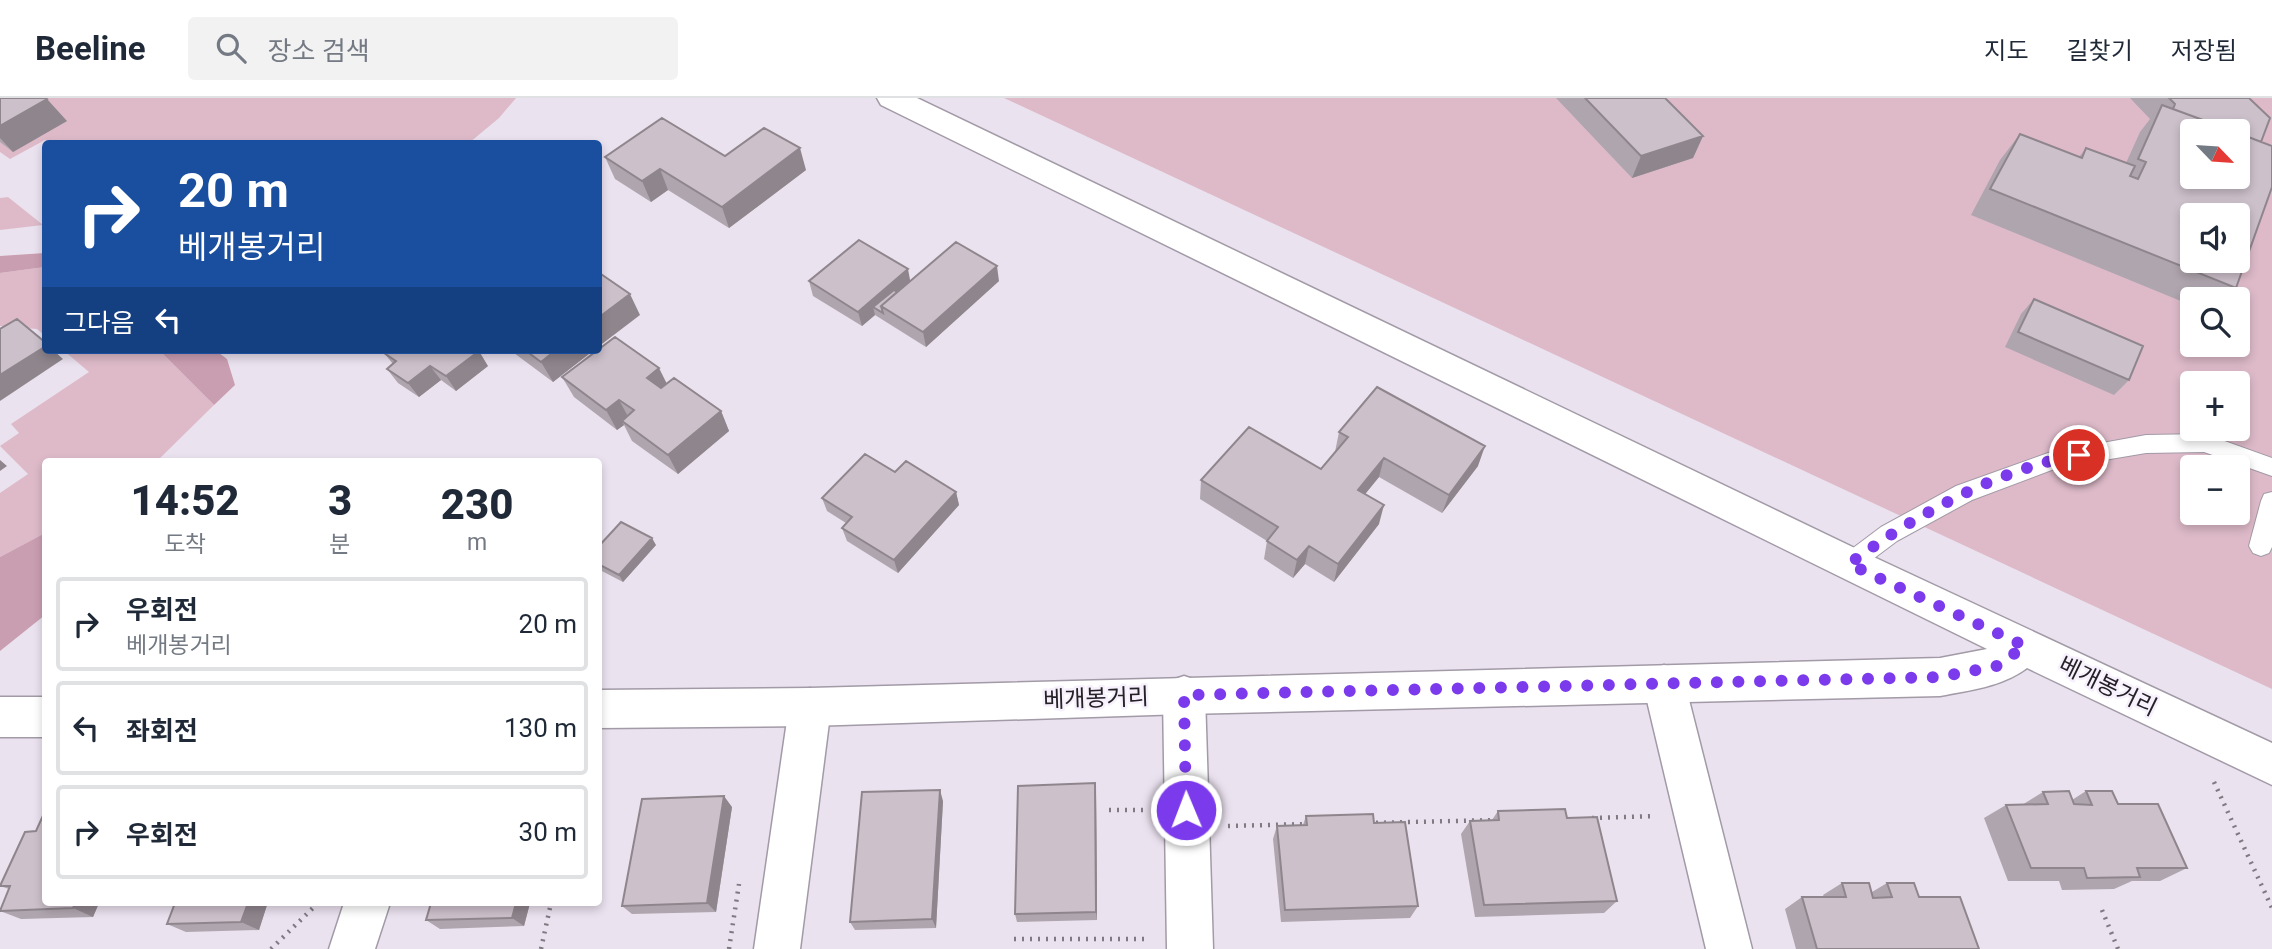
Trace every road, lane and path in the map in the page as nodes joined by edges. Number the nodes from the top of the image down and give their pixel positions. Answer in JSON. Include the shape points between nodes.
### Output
{"nodes":[{"id":1,"x":892,"y":98,"type":"edge"},
{"id":2,"x":2272,"y":467,"type":"edge"},
{"id":3,"x":2272,"y":501,"type":"edge"},
{"id":4,"x":2261,"y":546,"type":"dead end"},
{"id":5,"x":1849,"y":564,"type":"junction"},
{"id":6,"x":2025,"y":646,"type":"junction"},
{"id":7,"x":1664,"y":684,"type":"junction"},
{"id":8,"x":1184,"y":695,"type":"junction"},
{"id":9,"x":810,"y":707,"type":"junction"},
{"id":10,"x":602,"y":709,"type":"edge"},
{"id":11,"x":42,"y":717,"type":"edge"},
{"id":12,"x":0,"y":718,"type":"edge"},
{"id":13,"x":2196,"y":729,"type":"junction"},
{"id":14,"x":2272,"y":765,"type":"edge"},
{"id":15,"x":1696,"y":816,"type":"junction"},
{"id":16,"x":1586,"y":818,"type":"edge"},
{"id":17,"x":1504,"y":820,"type":"edge"},
{"id":18,"x":1366,"y":823,"type":"edge"},
{"id":19,"x":1311,"y":824,"type":"edge"},
{"id":20,"x":1187,"y":827,"type":"junction"},
{"id":21,"x":315,"y":906,"type":"edge"},
{"id":22,"x":366,"y":906,"type":"edge"},
{"id":23,"x":550,"y":906,"type":"edge"},
{"id":24,"x":2272,"y":908,"type":"edge"},
{"id":25,"x":2102,"y":910,"type":"dead end"},
{"id":26,"x":1014,"y":939,"type":"dead end"},
{"id":27,"x":1190,"y":944,"type":"edge"},
{"id":28,"x":271,"y":949,"type":"edge"},
{"id":29,"x":352,"y":949,"type":"edge"},
{"id":30,"x":541,"y":949,"type":"edge"},
{"id":31,"x":776,"y":949,"type":"edge"},
{"id":32,"x":1729,"y":949,"type":"edge"},
{"id":33,"x":2118,"y":949,"type":"edge"}],
"edges":[{"from":1,"to":5,"type":"street"},
{"from":2,"to":5,"type":"lane","via":[[2205,443],[2146,444],[2056,459],[1964,493],[1889,534]]},
{"from":3,"to":4,"type":"lane"},
{"from":5,"to":6,"type":"street"},
{"from":6,"to":7,"type":"street","name":"베개봉거리","via":[[1997,666],[1940,677]]},
{"from":6,"to":13,"type":"street","name":"베개봉거리"},
{"from":7,"to":8,"type":"street","name":"베개봉거리"},
{"from":7,"to":15,"type":"street"},
{"from":8,"to":9,"type":"street","name":"베개봉거리"},
{"from":8,"to":20,"type":"street"},
{"from":9,"to":10,"type":"street","name":"베개봉거리"},
{"from":9,"to":31,"type":"street"},
{"from":11,"to":12,"type":"street"},
{"from":13,"to":14,"type":"street","name":"베개봉거리"},
{"from":13,"to":24,"type":"path","via":[[2204,762]]},
{"from":15,"to":16,"type":"path"},
{"from":15,"to":32,"type":"street"},
{"from":17,"to":18,"type":"path"},
{"from":19,"to":20,"type":"path"},
{"from":20,"to":27,"type":"street"},
{"from":21,"to":28,"type":"path"},
{"from":22,"to":29,"type":"street"},
{"from":23,"to":30,"type":"path"},
{"from":25,"to":33,"type":"path"},
{"from":26,"to":27,"type":"path"}]}
